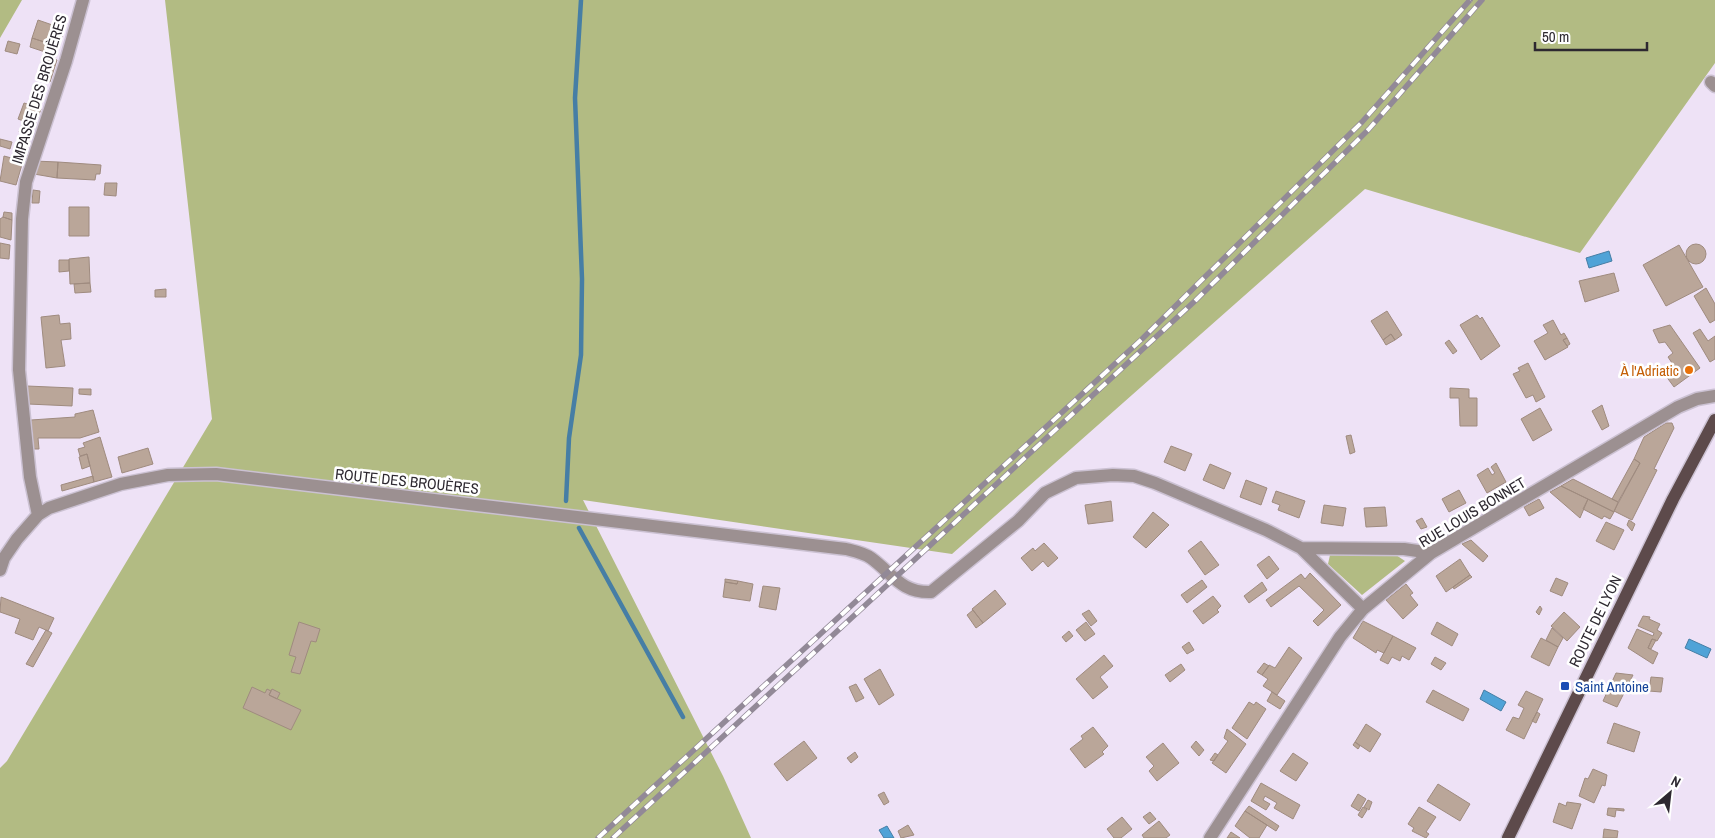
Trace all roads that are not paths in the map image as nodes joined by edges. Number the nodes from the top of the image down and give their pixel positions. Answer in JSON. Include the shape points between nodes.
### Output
{"nodes":[{"id":1,"x":83,"y":0,"type":"edge"},
{"id":2,"x":1715,"y":396,"type":"edge"},
{"id":3,"x":1715,"y":420,"type":"edge"},
{"id":4,"x":38,"y":515,"type":"junction"},
{"id":5,"x":1301,"y":548,"type":"junction"},
{"id":6,"x":1431,"y":553,"type":"junction"},
{"id":7,"x":0,"y":570,"type":"edge"},
{"id":8,"x":1362,"y":609,"type":"junction"},
{"id":9,"x":1210,"y":838,"type":"edge"},
{"id":10,"x":1508,"y":838,"type":"edge"}],
"edges":[{"from":1,"to":4,"type":"street","name":"IMPASSE DES BROUÈRES","via":[[26,182],[22,219],[20,370],[30,477]]},
{"from":2,"to":6,"type":"street","name":"RUE LOUIS BONNET","via":[[1678,407]]},
{"from":3,"to":10,"type":"main road","name":"ROUTE DE LYON","via":[[1669,507]]},
{"from":4,"to":5,"type":"street","name":"ROUTE DES BROUÈRES","via":[[66,501],[121,484],[168,475],[216,474],[846,549],[870,557],[906,588],[930,592],[1018,521],[1045,493],[1076,478],[1113,475],[1134,476],[1155,483]]},
{"from":4,"to":7,"type":"street","name":"ROUTE DES BROUÈRES","via":[[17,539]]},
{"from":5,"to":6,"type":"street","via":[[1404,549]]},
{"from":5,"to":8,"type":"street"},
{"from":6,"to":8,"type":"street","name":"RUE LOUIS BONNET"},
{"from":8,"to":9,"type":"street","name":"RUE LOUIS BONNET","via":[[1340,637]]}]}
